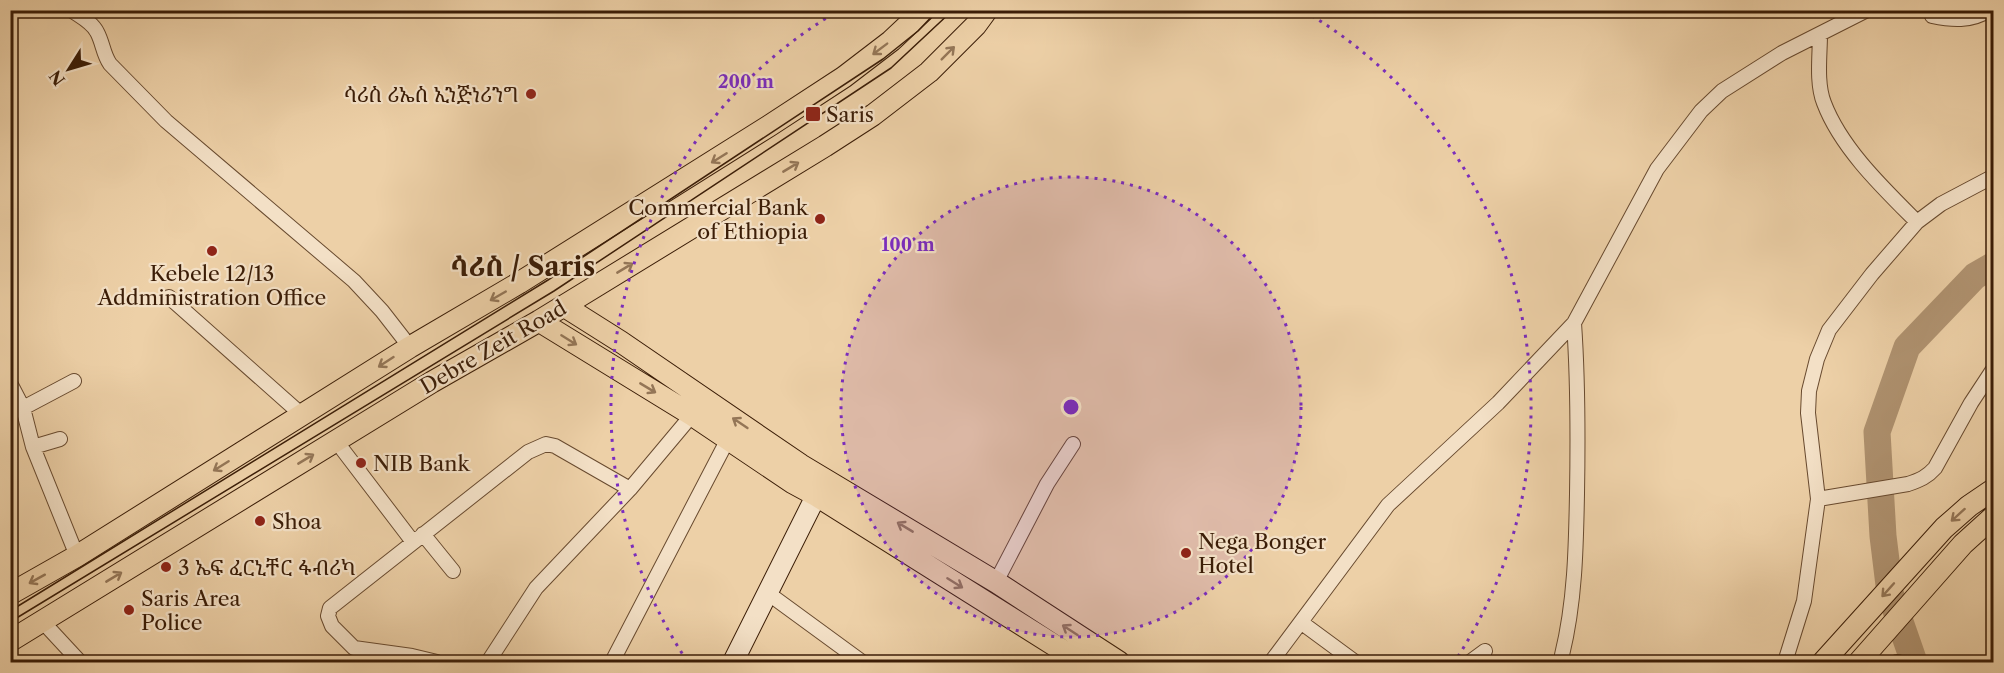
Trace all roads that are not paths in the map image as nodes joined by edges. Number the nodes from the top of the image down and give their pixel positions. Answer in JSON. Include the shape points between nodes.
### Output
{"nodes":[{"id":1,"x":71,"y":10,"type":"edge"},
{"id":2,"x":924,"y":10,"type":"edge"},
{"id":3,"x":987,"y":10,"type":"edge"},
{"id":4,"x":1867,"y":10,"type":"edge"},
{"id":5,"x":1989,"y":10,"type":"edge"},
{"id":6,"x":1932,"y":16,"type":"dead end"},
{"id":7,"x":1820,"y":34,"type":"junction"},
{"id":8,"x":1994,"y":176,"type":"edge"},
{"id":9,"x":1917,"y":222,"type":"junction"},
{"id":10,"x":169,"y":297,"type":"dead end"},
{"id":11,"x":564,"y":306,"type":"junction"},
{"id":12,"x":539,"y":321,"type":"junction"},
{"id":13,"x":1574,"y":323,"type":"junction"},
{"id":14,"x":410,"y":347,"type":"junction"},
{"id":15,"x":1994,"y":368,"type":"edge"},
{"id":16,"x":74,"y":381,"type":"dead end"},
{"id":17,"x":10,"y":383,"type":"edge"},
{"id":18,"x":23,"y":408,"type":"junction"},
{"id":19,"x":302,"y":415,"type":"junction"},
{"id":20,"x":692,"y":415,"type":"junction"},
{"id":21,"x":60,"y":439,"type":"dead end"},
{"id":22,"x":728,"y":439,"type":"junction"},
{"id":23,"x":336,"y":441,"type":"junction"},
{"id":24,"x":1073,"y":444,"type":"dead end"},
{"id":25,"x":33,"y":447,"type":"junction"},
{"id":26,"x":821,"y":488,"type":"junction"},
{"id":27,"x":630,"y":489,"type":"junction"},
{"id":28,"x":1994,"y":489,"type":"edge"},
{"id":29,"x":1823,"y":498,"type":"junction"},
{"id":30,"x":1994,"y":516,"type":"edge"},
{"id":31,"x":418,"y":538,"type":"junction"},
{"id":32,"x":77,"y":556,"type":"junction"},
{"id":33,"x":453,"y":571,"type":"dead end"},
{"id":34,"x":996,"y":582,"type":"junction"},
{"id":35,"x":10,"y":594,"type":"edge"},
{"id":36,"x":769,"y":594,"type":"junction"},
{"id":37,"x":42,"y":621,"type":"junction"},
{"id":38,"x":1302,"y":623,"type":"junction"},
{"id":39,"x":10,"y":641,"type":"edge"},
{"id":40,"x":1485,"y":651,"type":"dead end"},
{"id":41,"x":80,"y":663,"type":"edge"},
{"id":42,"x":436,"y":663,"type":"edge"},
{"id":43,"x":488,"y":663,"type":"edge"},
{"id":44,"x":612,"y":663,"type":"edge"},
{"id":45,"x":733,"y":663,"type":"edge"},
{"id":46,"x":862,"y":663,"type":"edge"},
{"id":47,"x":1081,"y":663,"type":"edge"},
{"id":48,"x":1119,"y":663,"type":"edge"},
{"id":49,"x":1271,"y":663,"type":"edge"},
{"id":50,"x":1355,"y":663,"type":"edge"},
{"id":51,"x":1470,"y":663,"type":"edge"},
{"id":52,"x":1563,"y":663,"type":"edge"},
{"id":53,"x":1785,"y":663,"type":"edge"},
{"id":54,"x":1823,"y":663,"type":"edge"},
{"id":55,"x":1859,"y":663,"type":"edge"}],
"edges":[{"from":1,"to":14,"type":"street","via":[[91,24],[110,64],[166,121],[354,281]]},
{"from":2,"to":14,"type":"main road","name":"Debre Zeit Road","one_way":true,"via":[[854,70],[770,126],[519,284]]},
{"from":11,"to":3,"type":"main road","name":"Debre Zeit Road","one_way":true,"via":[[873,115],[928,72]]},
{"from":4,"to":7,"type":"street"},
{"from":5,"to":6,"type":"street","via":[[1967,19]]},
{"from":7,"to":9,"type":"street","via":[[1823,102],[1874,179]]},
{"from":7,"to":13,"type":"street","via":[[1782,53],[1722,92],[1701,111],[1657,169]]},
{"from":8,"to":9,"type":"street","via":[[1941,204]]},
{"from":9,"to":29,"type":"street","via":[[1829,330],[1816,359],[1808,413]]},
{"from":10,"to":19,"type":"street"},
{"from":11,"to":12,"type":"main road","name":"Debre Zeit Road"},
{"from":26,"to":11,"type":"main road","one_way":true,"via":[[621,342]]},
{"from":12,"to":20,"type":"main road","one_way":true},
{"from":12,"to":23,"type":"main road","name":"Debre Zeit Road"},
{"from":13,"to":38,"type":"street","via":[[1498,403],[1388,505]]},
{"from":13,"to":52,"type":"street","via":[[1576,528],[1574,587]]},
{"from":14,"to":19,"type":"main road","name":"Debre Zeit Road","one_way":true},
{"from":15,"to":29,"type":"street","via":[[1935,468],[1921,480]]},
{"from":16,"to":18,"type":"street"},
{"from":17,"to":18,"type":"street"},
{"from":18,"to":25,"type":"street"},
{"from":19,"to":32,"type":"main road","name":"Debre Zeit Road","one_way":true},
{"from":20,"to":22,"type":"main road"},
{"from":20,"to":27,"type":"street"},
{"from":21,"to":25,"type":"street"},
{"from":22,"to":26,"type":"main road","via":[[793,483]]},
{"from":22,"to":44,"type":"street"},
{"from":23,"to":31,"type":"street"},
{"from":37,"to":23,"type":"main road","name":"Debre Zeit Road","one_way":true},
{"from":24,"to":34,"type":"street","via":[[1047,484]]},
{"from":25,"to":32,"type":"street"},
{"from":34,"to":26,"type":"main road","one_way":true},
{"from":26,"to":36,"type":"street"},
{"from":26,"to":47,"type":"main road","one_way":true},
{"from":27,"to":31,"type":"street","via":[[546,444],[528,452]]},
{"from":27,"to":43,"type":"street","via":[[536,588]]},
{"from":28,"to":54,"type":"main road","one_way":true,"via":[[1969,506],[1927,546]]},
{"from":29,"to":53,"type":"street","via":[[1804,601]]},
{"from":30,"to":55,"type":"main road","via":[[1964,544]]},
{"from":31,"to":33,"type":"street"},
{"from":31,"to":42,"type":"street","via":[[330,608],[328,616],[332,626],[354,648]]},
{"from":32,"to":35,"type":"main road","name":"Debre Zeit Road","one_way":true},
{"from":48,"to":34,"type":"main road","one_way":true},
{"from":36,"to":45,"type":"street"},
{"from":36,"to":46,"type":"street"},
{"from":37,"to":39,"type":"main road","name":"Debre Zeit Road"},
{"from":37,"to":41,"type":"street"},
{"from":38,"to":49,"type":"street"},
{"from":38,"to":50,"type":"street"},
{"from":40,"to":51,"type":"street"}]}
